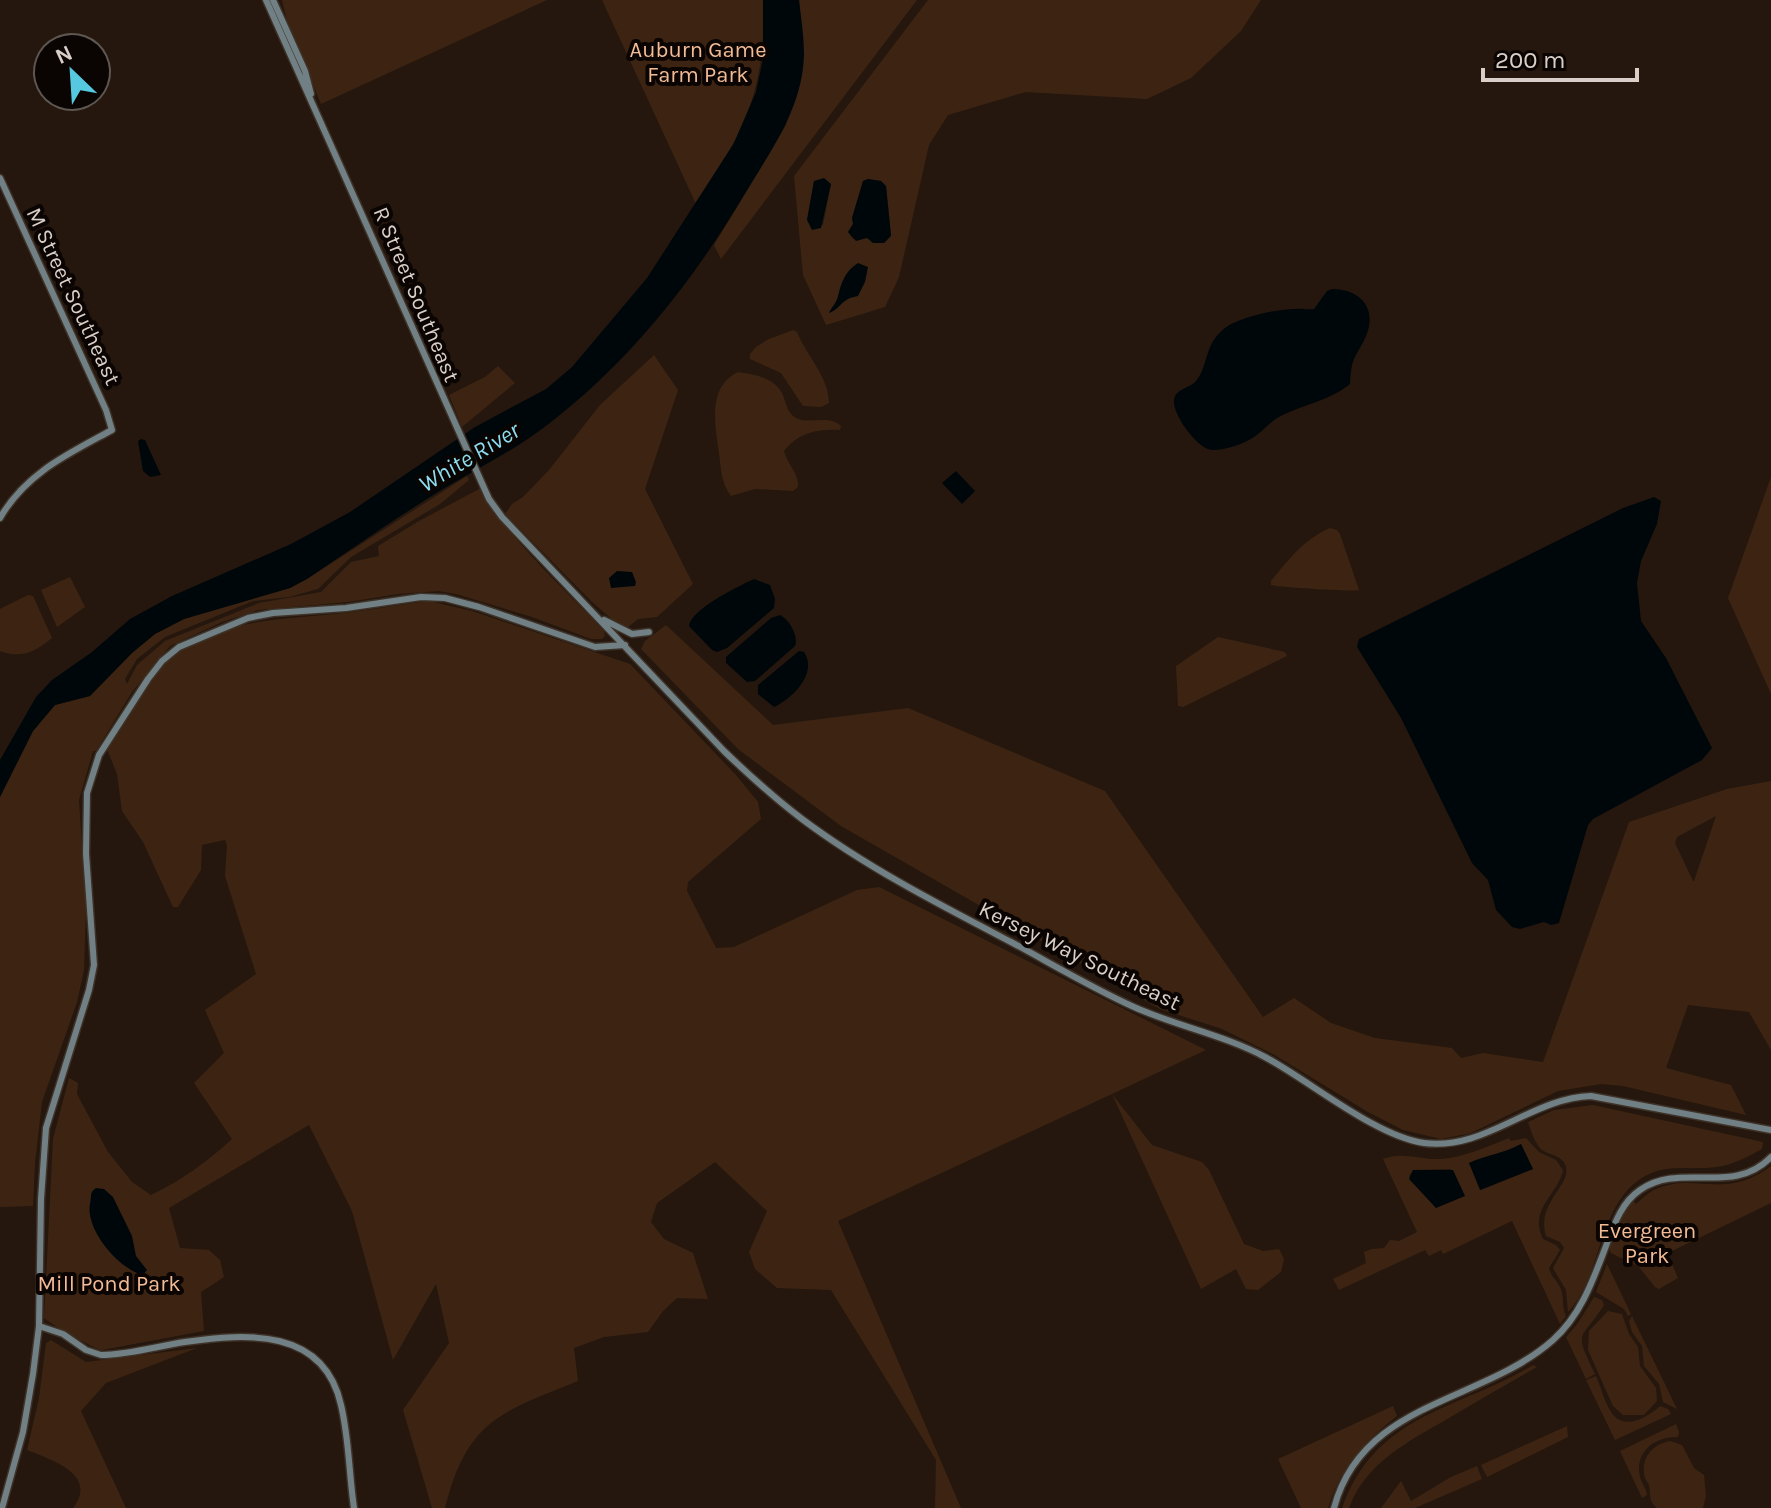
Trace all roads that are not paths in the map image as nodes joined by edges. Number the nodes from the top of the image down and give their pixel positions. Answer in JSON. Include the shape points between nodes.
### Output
{"nodes":[{"id":1,"x":266,"y":0,"type":"edge"},
{"id":2,"x":273,"y":0,"type":"edge"},
{"id":3,"x":312,"y":97,"type":"junction"},
{"id":4,"x":0,"y":178,"type":"edge"},
{"id":5,"x":493,"y":504,"type":"joint"},
{"id":6,"x":0,"y":518,"type":"edge"},
{"id":7,"x":595,"y":614,"type":"junction"},
{"id":8,"x":649,"y":632,"type":"dead end"},
{"id":9,"x":625,"y":645,"type":"junction"},
{"id":10,"x":1771,"y":1130,"type":"edge"},
{"id":11,"x":1771,"y":1157,"type":"edge"},
{"id":12,"x":39,"y":1326,"type":"junction"},
{"id":13,"x":2,"y":1508,"type":"edge"},
{"id":14,"x":354,"y":1508,"type":"edge"},
{"id":15,"x":1334,"y":1508,"type":"edge"}],
"edges":[{"from":1,"to":3,"type":"street","name":"R Street Southeast"},
{"from":2,"to":3,"type":"street","name":"R Street Southeast"},
{"from":3,"to":5,"type":"street","name":"R Street Southeast"},
{"from":4,"to":6,"type":"street","name":"M Street Southeast","via":[[112,430],[36,474]]},
{"from":5,"to":7,"type":"street","name":"Kersey Way Southeast"},
{"from":7,"to":8,"type":"street","via":[[624,632]]},
{"from":7,"to":9,"type":"street","name":"Kersey Way Southeast"},
{"from":9,"to":10,"type":"street","name":"Kersey Way Southeast","via":[[761,787],[873,865],[1129,1005],[1264,1056],[1403,1138],[1441,1144],[1463,1140],[1545,1104],[1591,1096]]},
{"from":9,"to":12,"type":"street","via":[[595,647],[479,607],[421,597],[248,618],[193,640],[162,661],[107,741],[87,793],[94,965],[46,1128]]},
{"from":11,"to":15,"type":"street","via":[[1739,1176],[1674,1177],[1639,1190],[1621,1210],[1587,1294],[1556,1338],[1523,1363],[1391,1427],[1355,1465]]},
{"from":12,"to":13,"type":"street","via":[[23,1432]]},
{"from":12,"to":14,"type":"street","via":[[101,1355],[234,1337],[271,1339],[306,1351],[326,1369],[341,1402]]}]}
